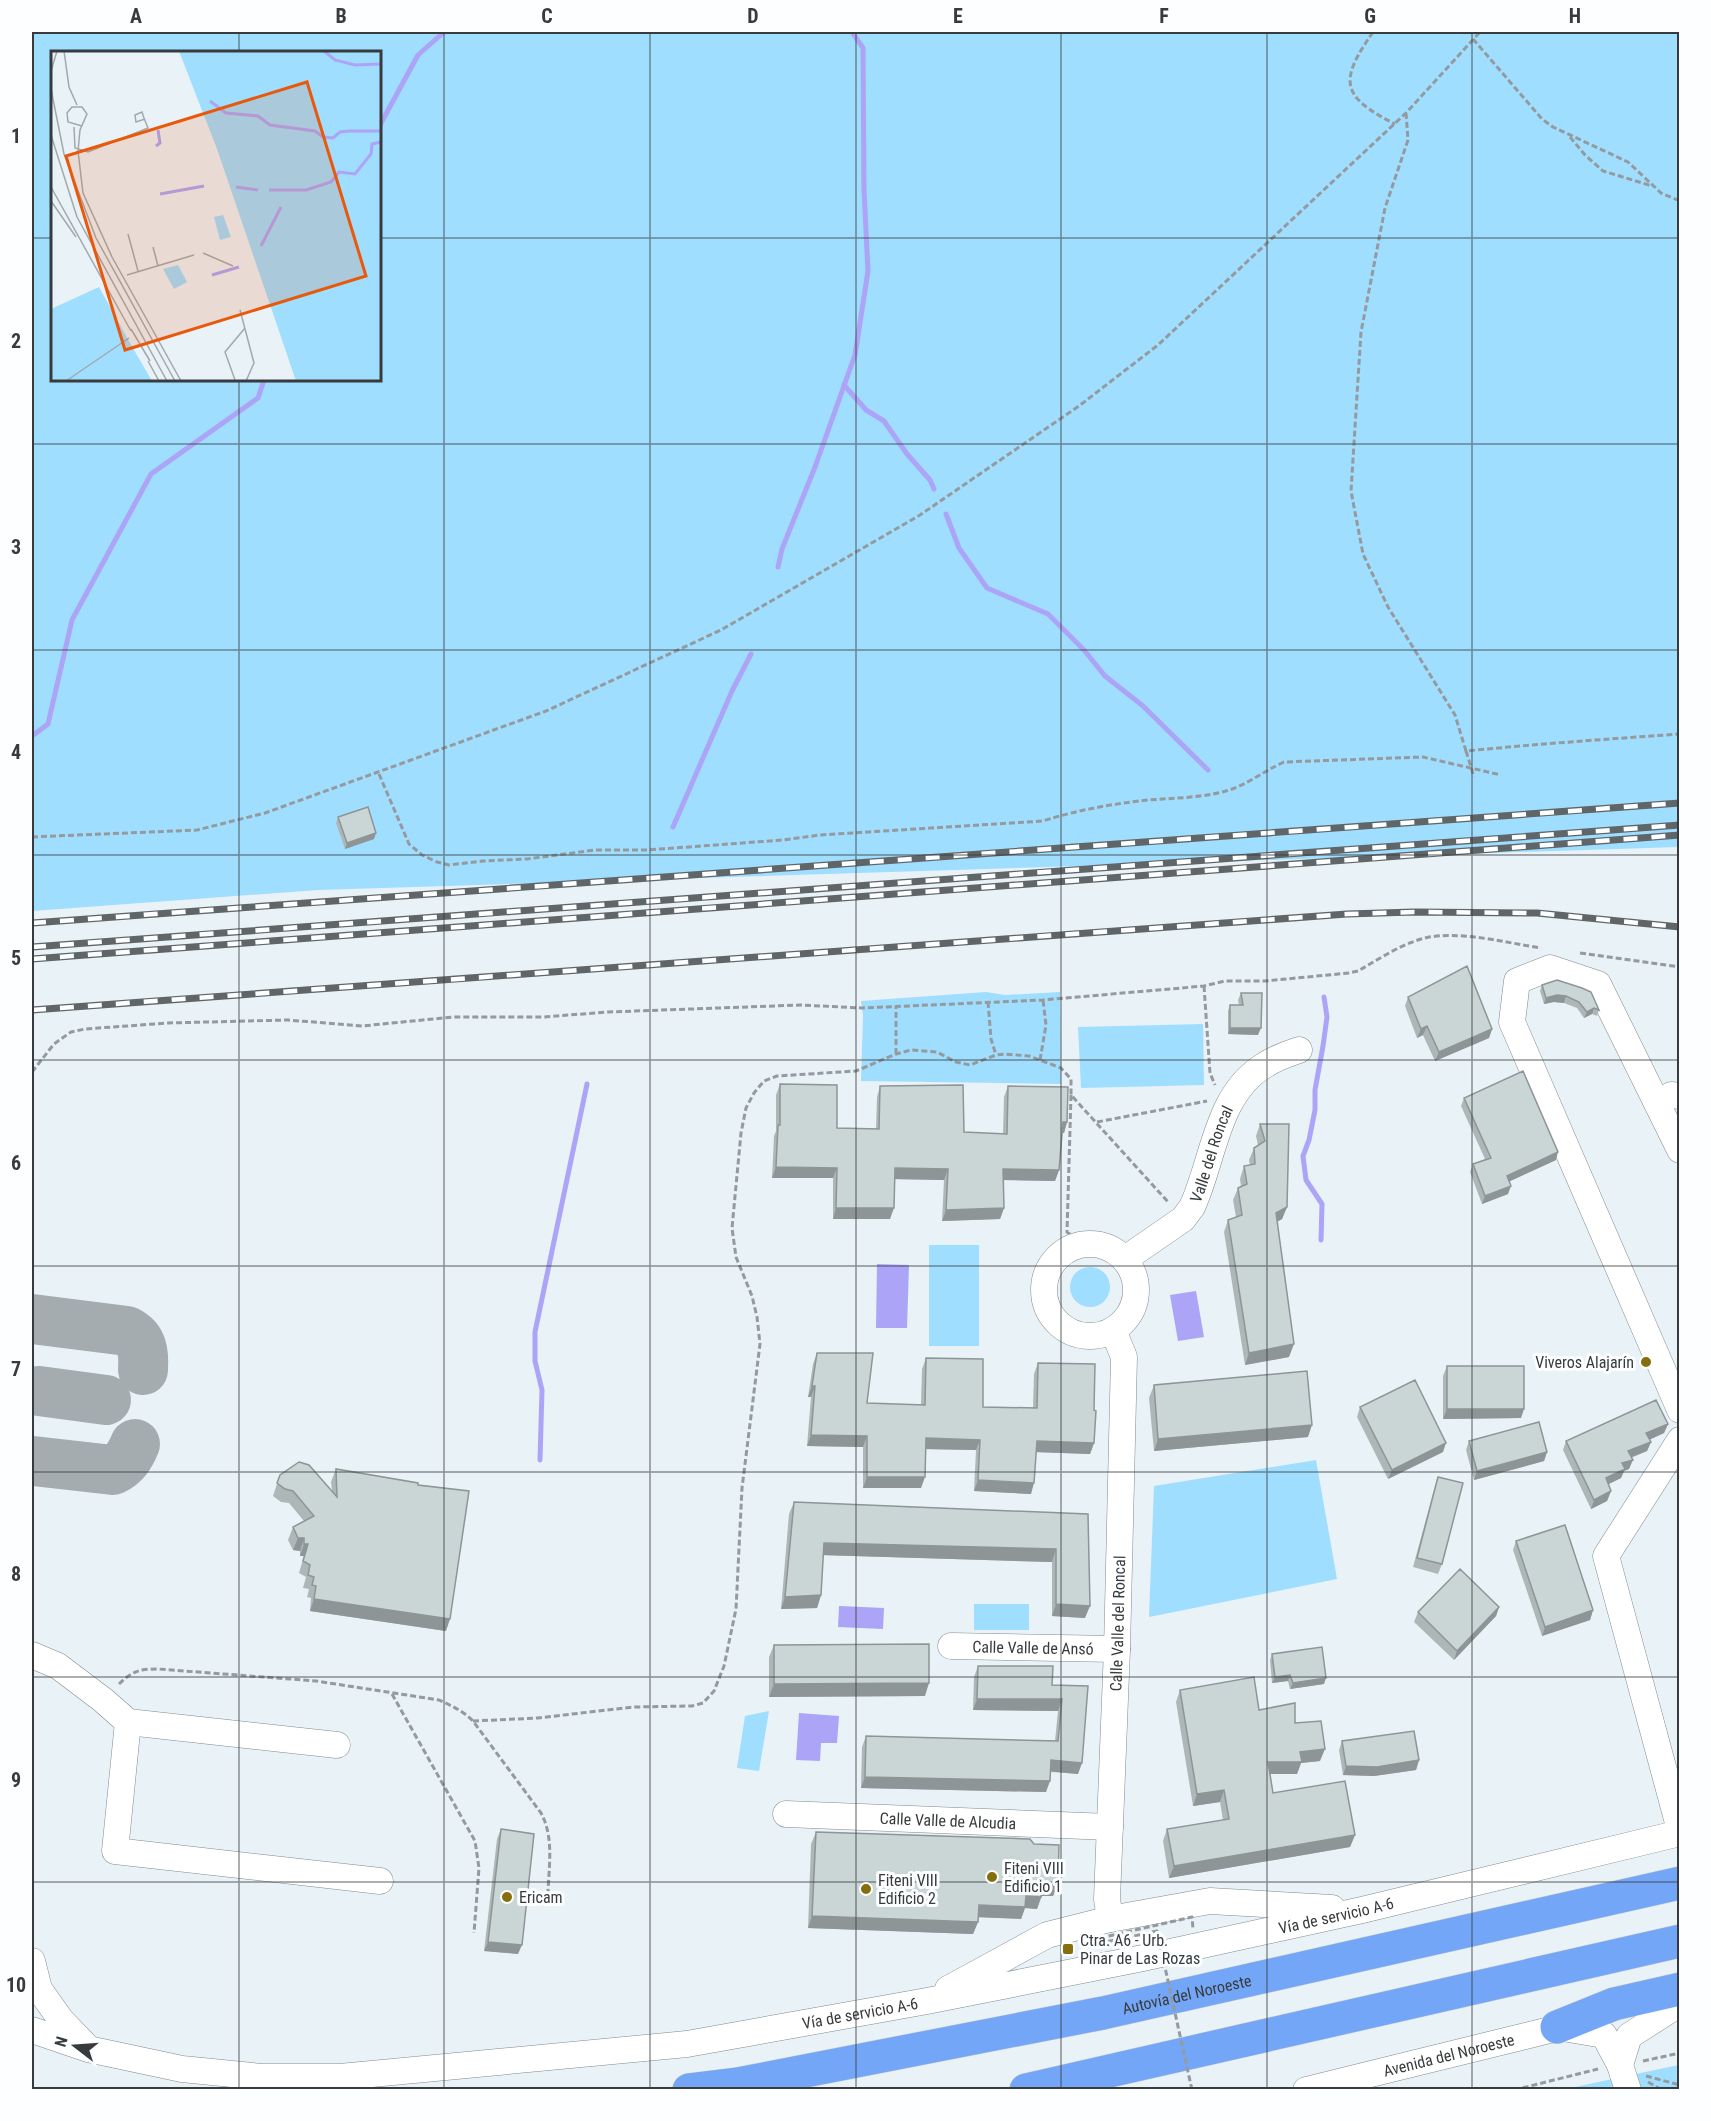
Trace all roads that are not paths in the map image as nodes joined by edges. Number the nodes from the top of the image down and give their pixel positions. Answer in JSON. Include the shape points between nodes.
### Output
{"nodes":[{"id":1,"x":1299,"y":1050,"type":"dead end"},
{"id":2,"x":1680,"y":1149,"type":"edge"},
{"id":3,"x":1125,"y":1259,"type":"junction"},
{"id":4,"x":1113,"y":1330,"type":"junction"},
{"id":5,"x":1680,"y":1410,"type":"edge"},
{"id":6,"x":1680,"y":1440,"type":"edge"},
{"id":7,"x":951,"y":1646,"type":"dead end"},
{"id":8,"x":1116,"y":1649,"type":"junction"},
{"id":9,"x":32,"y":1655,"type":"edge"},
{"id":10,"x":128,"y":1722,"type":"junction"},
{"id":11,"x":337,"y":1745,"type":"dead end"},
{"id":12,"x":786,"y":1814,"type":"dead end"},
{"id":13,"x":1110,"y":1827,"type":"junction"},
{"id":14,"x":1680,"y":1831,"type":"edge"},
{"id":15,"x":1680,"y":1862,"type":"edge"},
{"id":16,"x":381,"y":1881,"type":"dead end"},
{"id":17,"x":1680,"y":1884,"type":"edge"},
{"id":18,"x":1362,"y":1910,"type":"junction"},
{"id":19,"x":1110,"y":1919,"type":"junction"},
{"id":20,"x":1680,"y":1941,"type":"edge"},
{"id":21,"x":1386,"y":1949,"type":"junction"},
{"id":22,"x":32,"y":1961,"type":"edge"},
{"id":23,"x":1680,"y":1989,"type":"edge"},
{"id":24,"x":927,"y":2001,"type":"junction"},
{"id":25,"x":1679,"y":2003,"type":"edge"},
{"id":26,"x":1557,"y":2027,"type":"junction"},
{"id":27,"x":32,"y":2030,"type":"edge"},
{"id":28,"x":88,"y":2049,"type":"junction"},
{"id":29,"x":1627,"y":2071,"type":"edge"},
{"id":30,"x":690,"y":2090,"type":"edge"},
{"id":31,"x":1026,"y":2090,"type":"edge"},
{"id":32,"x":1306,"y":2090,"type":"edge"}],
"edges":[{"from":1,"to":3,"type":"street","name":"Valle del Roncal","via":[[1264,1065],[1227,1092],[1227,1107],[1192,1207],[1183,1219]]},
{"from":2,"to":5,"type":"street","via":[[1598,984],[1550,968],[1517,981],[1512,1022]]},
{"from":3,"to":4,"type":"street","via":[[1132,1270],[1136,1297],[1124,1322]]},
{"from":3,"to":4,"type":"street","via":[[1098,1244],[1068,1249],[1056,1259],[1044,1287],[1052,1317],[1062,1327],[1088,1336]]},
{"from":4,"to":8,"type":"street","name":"Calle Valle del Roncal","via":[[1124,1357]]},
{"from":6,"to":14,"type":"street","via":[[1606,1556]]},
{"from":7,"to":8,"type":"street","name":"Calle Valle de Ansó"},
{"from":8,"to":13,"type":"street","name":"Calle Valle del Roncal"},
{"from":9,"to":10,"type":"street","via":[[58,1666]]},
{"from":10,"to":11,"type":"street"},
{"from":10,"to":16,"type":"street","via":[[115,1851]]},
{"from":12,"to":13,"type":"street","name":"Calle Valle de Alcudia"},
{"from":13,"to":19,"type":"street","name":"Calle Valle del Roncal"},
{"from":14,"to":18,"type":"street","name":"Vía de servicio A-6"},
{"from":15,"to":21,"type":"highway"},
{"from":17,"to":21,"type":"highway","name":"Autovía del Noroeste"},
{"from":18,"to":19,"type":"street","via":[[1210,1901]]},
{"from":18,"to":24,"type":"street","name":"Vía de servicio A-6"},
{"from":19,"to":24,"type":"street","via":[[1047,1935]]},
{"from":20,"to":31,"type":"highway"},
{"from":21,"to":30,"type":"highway","name":"Autovía del Noroeste","via":[[1091,2016]]},
{"from":22,"to":28,"type":"street","via":[[39,1989]]},
{"from":23,"to":26,"type":"highway","via":[[1614,2004]]},
{"from":24,"to":28,"type":"street","name":"Vía de servicio A-6","via":[[687,2044],[340,2077],[262,2077],[182,2069]]},
{"from":25,"to":26,"type":"street"},
{"from":25,"to":29,"type":"street","via":[[1629,2036]]},
{"from":26,"to":29,"type":"street","via":[[1604,2036]]},
{"from":26,"to":32,"type":"street","name":"Avenida del Noroeste"},
{"from":27,"to":28,"type":"street","name":"Vía de servicio A-6"}]}
